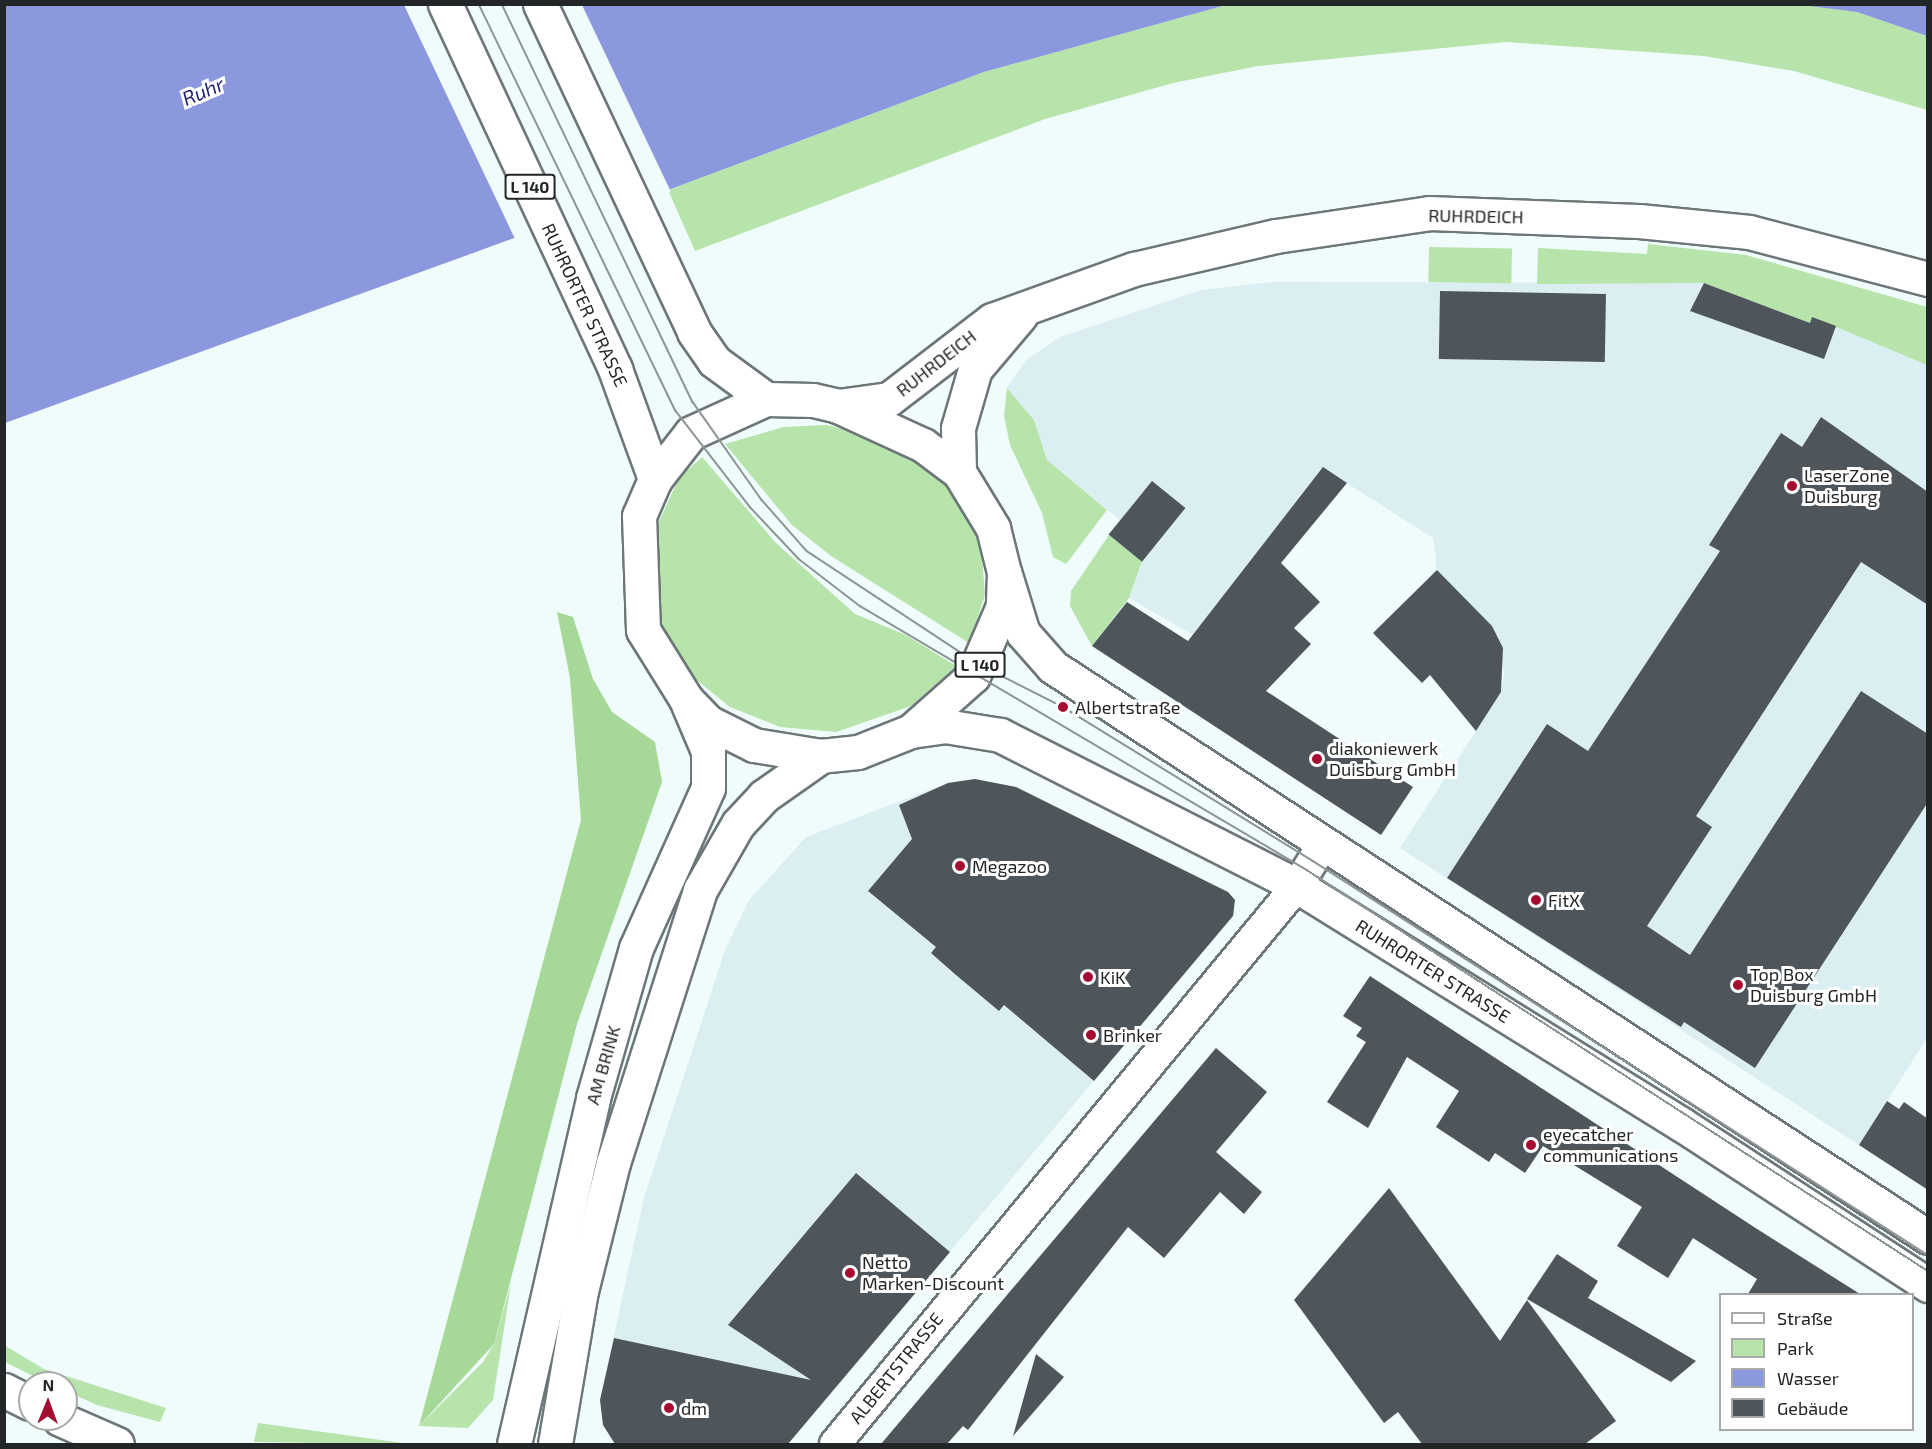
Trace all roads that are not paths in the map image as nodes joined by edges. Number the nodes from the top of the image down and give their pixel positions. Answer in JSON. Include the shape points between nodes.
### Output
{"nodes":[{"id":1,"x":445,"y":4,"type":"edge"},
{"id":2,"x":540,"y":4,"type":"edge"},
{"id":3,"x":1928,"y":279,"type":"edge"},
{"id":4,"x":1029,"y":307,"type":"junction"},
{"id":5,"x":766,"y":399,"type":"junction"},
{"id":6,"x":838,"y":406,"type":"junction"},
{"id":7,"x":959,"y":472,"type":"junction"},
{"id":8,"x":654,"y":478,"type":"junction"},
{"id":9,"x":1004,"y":572,"type":"junction"},
{"id":10,"x":686,"y":699,"type":"junction"},
{"id":11,"x":910,"y":731,"type":"junction"},
{"id":12,"x":820,"y":756,"type":"junction"},
{"id":13,"x":1322,"y":846,"type":"junction"},
{"id":14,"x":1297,"y":886,"type":"junction"},
{"id":15,"x":1928,"y":1237,"type":"edge"},
{"id":16,"x":1928,"y":1285,"type":"edge"},
{"id":17,"x":4,"y":1390,"type":"edge"},
{"id":18,"x":18,"y":1397,"type":"edge"},
{"id":19,"x":78,"y":1427,"type":"edge"},
{"id":20,"x":117,"y":1444,"type":"edge"},
{"id":21,"x":513,"y":1444,"type":"edge"},
{"id":22,"x":555,"y":1444,"type":"edge"},
{"id":23,"x":835,"y":1444,"type":"edge"}],
"edges":[{"from":1,"to":8,"type":"main road","name":"RUHRORTER STRASSE","number":"L 140","via":[[615,369]]},
{"from":2,"to":5,"type":"main road","via":[[694,332],[714,361]]},
{"from":3,"to":4,"type":"main road","name":"RUHRDEICH","number":"L 140","via":[[1749,232],[1639,221],[1429,213],[1265,239],[1134,269]]},
{"from":4,"to":6,"type":"main road","name":"RUHRDEICH","number":"L 140","via":[[960,340],[906,390]]},
{"from":4,"to":7,"type":"main road","name":"RUHRDEICH","number":"L 140","via":[[975,369],[958,428]]},
{"from":5,"to":6,"type":"main road","name":"RUHRORTER STRASSE","number":"L 140","via":[[813,399]]},
{"from":5,"to":8,"type":"main road","name":"RUHRORTER STRASSE","number":"L 140","via":[[691,433]]},
{"from":6,"to":7,"type":"main road","name":"RUHRORTER STRASSE","number":"L 140","via":[[923,445]]},
{"from":7,"to":9,"type":"main road","name":"RUHRORTER STRASSE","number":"L 140","via":[[980,499]]},
{"from":8,"to":10,"type":"main road","name":"RUHRORTER STRASSE","number":"L 140","via":[[639,516],[643,630]]},
{"from":9,"to":11,"type":"main road","name":"RUHRORTER STRASSE","number":"L 140","via":[[1003,606],[980,665],[952,700]]},
{"from":9,"to":13,"type":"main road","name":"RUHRORTER STRASSE","via":[[1023,633],[1053,667]]},
{"from":10,"to":12,"type":"main road","name":"RUHRORTER STRASSE","number":"L 140","via":[[708,722],[754,745]]},
{"from":10,"to":21,"type":"main road","name":"AM BRINK","via":[[708,751],[708,788],[636,948],[593,1098]]},
{"from":11,"to":12,"type":"main road","name":"RUHRORTER STRASSE","number":"L 140","via":[[858,752]]},
{"from":11,"to":14,"type":"main road","name":"RUHRORTER STRASSE","via":[[971,727],[1009,738]]},
{"from":12,"to":22,"type":"main road","via":[[764,796],[738,824],[700,890],[613,1163],[575,1322]]},
{"from":13,"to":14,"type":"street","name":"ALBERTSTRASSE"},
{"from":13,"to":15,"type":"main road","name":"RUHRORTER STRASSE"},
{"from":14,"to":16,"type":"main road","name":"RUHRORTER STRASSE","via":[[1681,1124]]},
{"from":14,"to":23,"type":"street","name":"ALBERTSTRASSE"},
{"from":17,"to":18,"type":"main road"},
{"from":19,"to":20,"type":"main road"}]}
